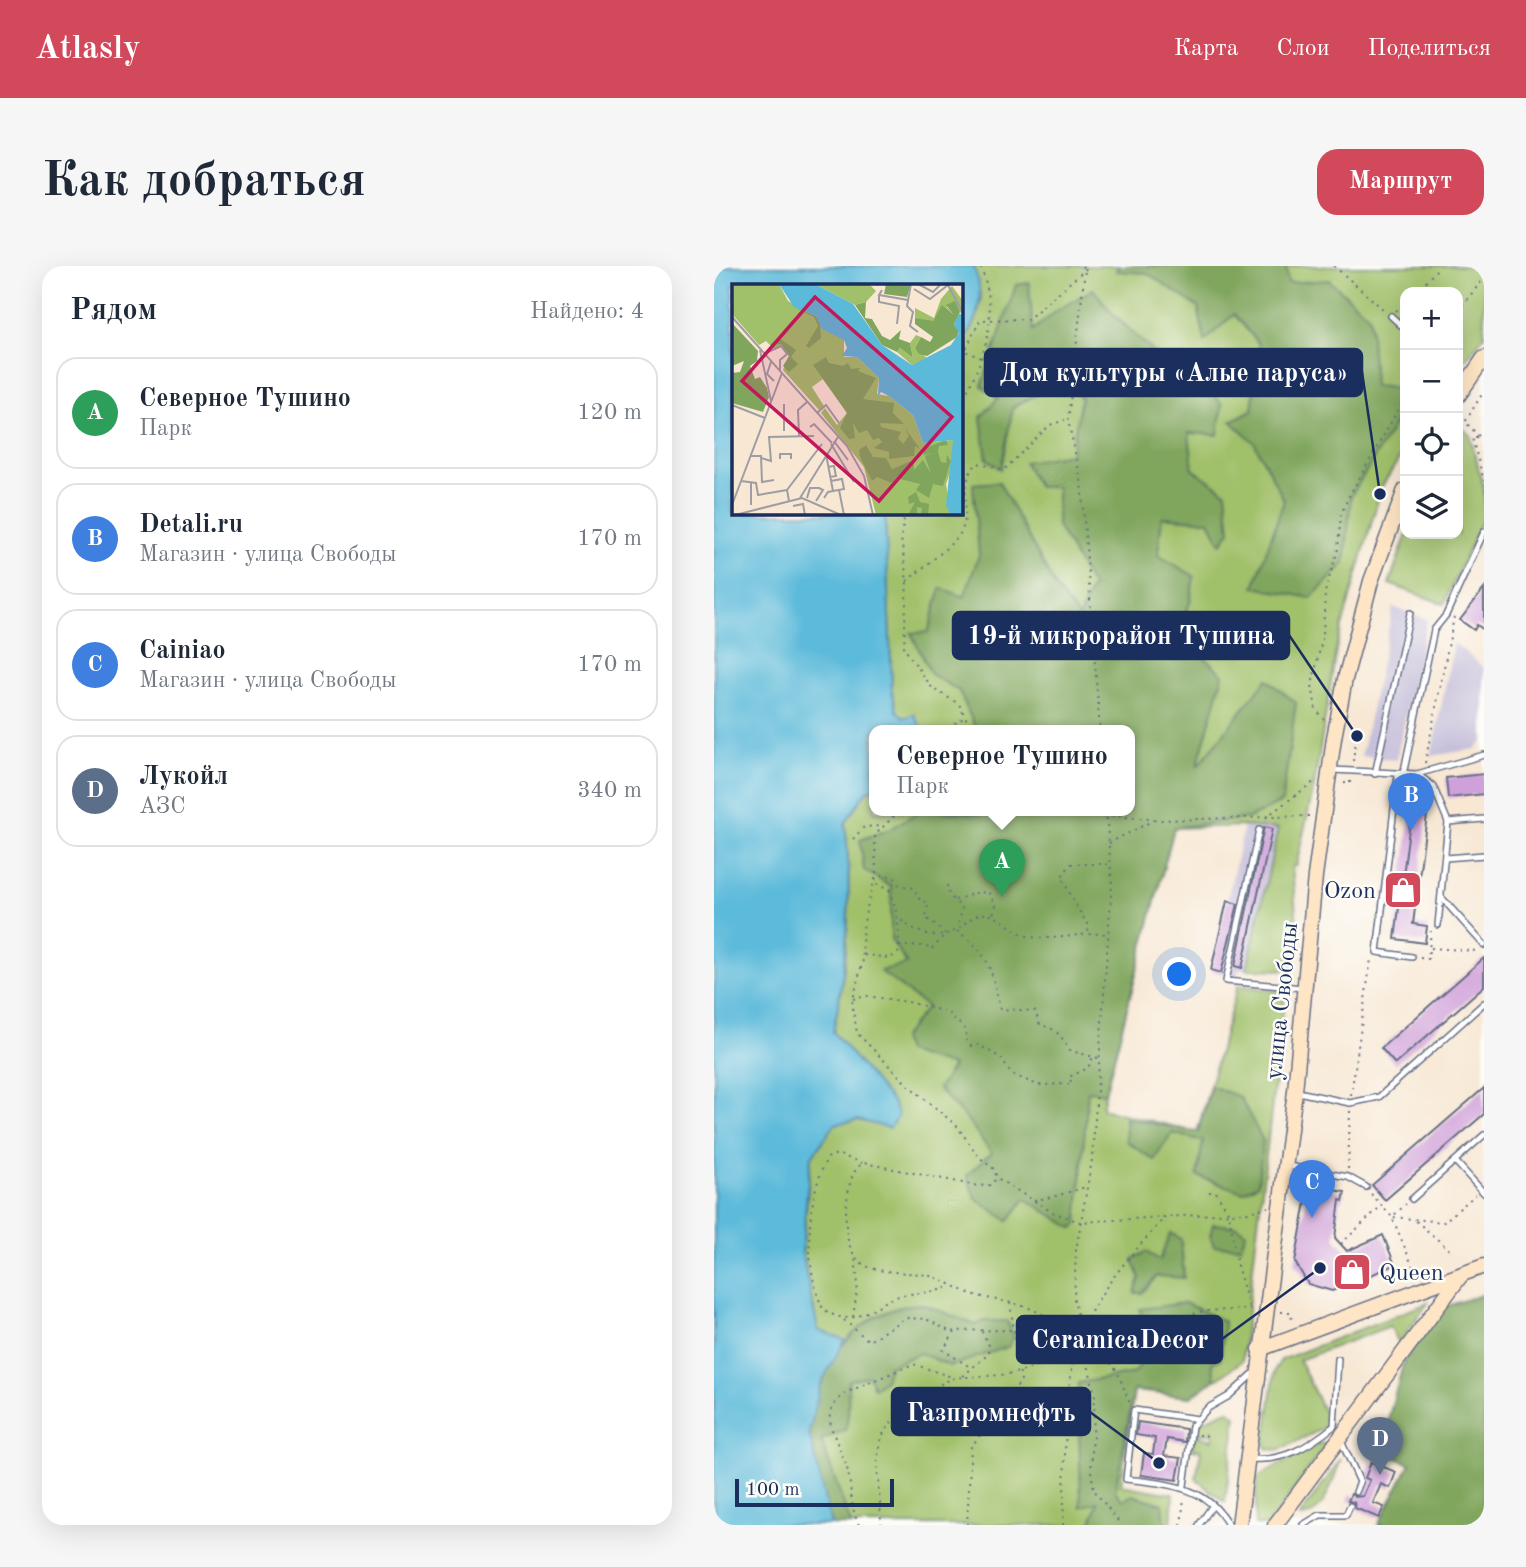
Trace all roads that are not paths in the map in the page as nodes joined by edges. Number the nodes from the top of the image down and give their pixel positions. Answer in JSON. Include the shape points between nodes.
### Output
{"nodes":[{"id":1,"x":1391,"y":316,"type":"road end"},
{"id":2,"x":1400,"y":324,"type":"edge"},
{"id":3,"x":1484,"y":358,"type":"edge"},
{"id":4,"x":1463,"y":375,"type":"edge"},
{"id":5,"x":1400,"y":504,"type":"edge"},
{"id":6,"x":1484,"y":532,"type":"edge"},
{"id":7,"x":1410,"y":613,"type":"dead end"},
{"id":8,"x":1484,"y":755,"type":"edge"},
{"id":9,"x":1329,"y":770,"type":"junction"},
{"id":10,"x":1375,"y":774,"type":"junction"},
{"id":11,"x":1417,"y":774,"type":"junction"},
{"id":12,"x":1400,"y":775,"type":"junction"},
{"id":13,"x":1484,"y":819,"type":"edge"},
{"id":14,"x":1448,"y":822,"type":"junction"},
{"id":15,"x":1259,"y":830,"type":"dead end"},
{"id":16,"x":1484,"y":855,"type":"edge"},
{"id":17,"x":1445,"y":858,"type":"junction"},
{"id":18,"x":1441,"y":897,"type":"junction"},
{"id":19,"x":1438,"y":925,"type":"road end"},
{"id":20,"x":1484,"y":945,"type":"edge"},
{"id":21,"x":1412,"y":957,"type":"road end"},
{"id":22,"x":1307,"y":989,"type":"junction"},
{"id":23,"x":1484,"y":1003,"type":"edge"},
{"id":24,"x":1295,"y":1091,"type":"junction"},
{"id":25,"x":1484,"y":1135,"type":"edge"},
{"id":26,"x":1455,"y":1161,"type":"junction"},
{"id":27,"x":1283,"y":1165,"type":"junction"},
{"id":28,"x":1366,"y":1187,"type":"road end"},
{"id":29,"x":1482,"y":1192,"type":"edge"},
{"id":30,"x":1412,"y":1199,"type":"road end"},
{"id":31,"x":1484,"y":1266,"type":"edge"},
{"id":32,"x":1462,"y":1274,"type":"junction"},
{"id":33,"x":1260,"y":1349,"type":"junction"},
{"id":34,"x":1338,"y":1359,"type":"dead end"},
{"id":35,"x":1258,"y":1369,"type":"junction"},
{"id":36,"x":1198,"y":1419,"type":"junction"},
{"id":37,"x":1339,"y":1439,"type":"junction"},
{"id":38,"x":1246,"y":1459,"type":"junction"},
{"id":39,"x":1184,"y":1486,"type":"junction"},
{"id":40,"x":1356,"y":1492,"type":"dead end"},
{"id":41,"x":1213,"y":1505,"type":"junction"},
{"id":42,"x":1350,"y":1506,"type":"dead end"},
{"id":43,"x":1199,"y":1525,"type":"edge"},
{"id":44,"x":1228,"y":1525,"type":"edge"},
{"id":45,"x":1239,"y":1525,"type":"edge"},
{"id":46,"x":1275,"y":1525,"type":"edge"},
{"id":47,"x":1303,"y":1525,"type":"edge"}],
"edges":[{"from":1,"to":2,"type":"lane"},
{"from":3,"to":4,"type":"main road"},
{"from":5,"to":9,"type":"main road","name":"улица Свободы","via":[[1371,582],[1345,679]]},
{"from":6,"to":12,"type":"lane","via":[[1446,615],[1434,630]]},
{"from":7,"to":10,"type":"lane"},
{"from":8,"to":11,"type":"lane"},
{"from":9,"to":10,"type":"lane"},
{"from":9,"to":22,"type":"main road","name":"улица Свободы"},
{"from":10,"to":12,"type":"lane"},
{"from":11,"to":12,"type":"lane"},
{"from":11,"to":14,"type":"lane","via":[[1433,786]]},
{"from":12,"to":21,"type":"lane","via":[[1377,952]]},
{"from":13,"to":14,"type":"lane"},
{"from":14,"to":17,"type":"lane"},
{"from":15,"to":22,"type":"lane","via":[[1226,981]]},
{"from":16,"to":17,"type":"lane"},
{"from":17,"to":18,"type":"lane"},
{"from":18,"to":19,"type":"lane"},
{"from":18,"to":20,"type":"lane"},
{"from":22,"to":24,"type":"main road","name":"улица Свободы"},
{"from":23,"to":24,"type":"lane","via":[[1379,1097],[1350,1102]]},
{"from":24,"to":27,"type":"main road","name":"улица Свободы"},
{"from":25,"to":26,"type":"lane"},
{"from":26,"to":29,"type":"lane"},
{"from":26,"to":30,"type":"lane"},
{"from":27,"to":28,"type":"lane","via":[[1348,1177]]},
{"from":27,"to":33,"type":"main road","name":"улица Свободы"},
{"from":31,"to":32,"type":"main road"},
{"from":32,"to":33,"type":"main road"},
{"from":32,"to":37,"type":"main road"},
{"from":33,"to":35,"type":"main road","name":"улица Свободы"},
{"from":34,"to":38,"type":"lane","via":[[1334,1426],[1271,1461]]},
{"from":35,"to":36,"type":"lane"},
{"from":35,"to":38,"type":"main road","name":"улица Свободы"},
{"from":36,"to":39,"type":"lane","via":[[1190,1434]]},
{"from":36,"to":39,"type":"lane","via":[[1134,1410],[1126,1479]]},
{"from":37,"to":40,"type":"lane","via":[[1360,1482]]},
{"from":37,"to":46,"type":"main road"},
{"from":38,"to":45,"type":"main road","name":"улица Свободы"},
{"from":39,"to":41,"type":"lane"},
{"from":41,"to":43,"type":"lane"},
{"from":41,"to":44,"type":"lane"},
{"from":42,"to":47,"type":"lane","via":[[1346,1514],[1320,1515]]}]}
